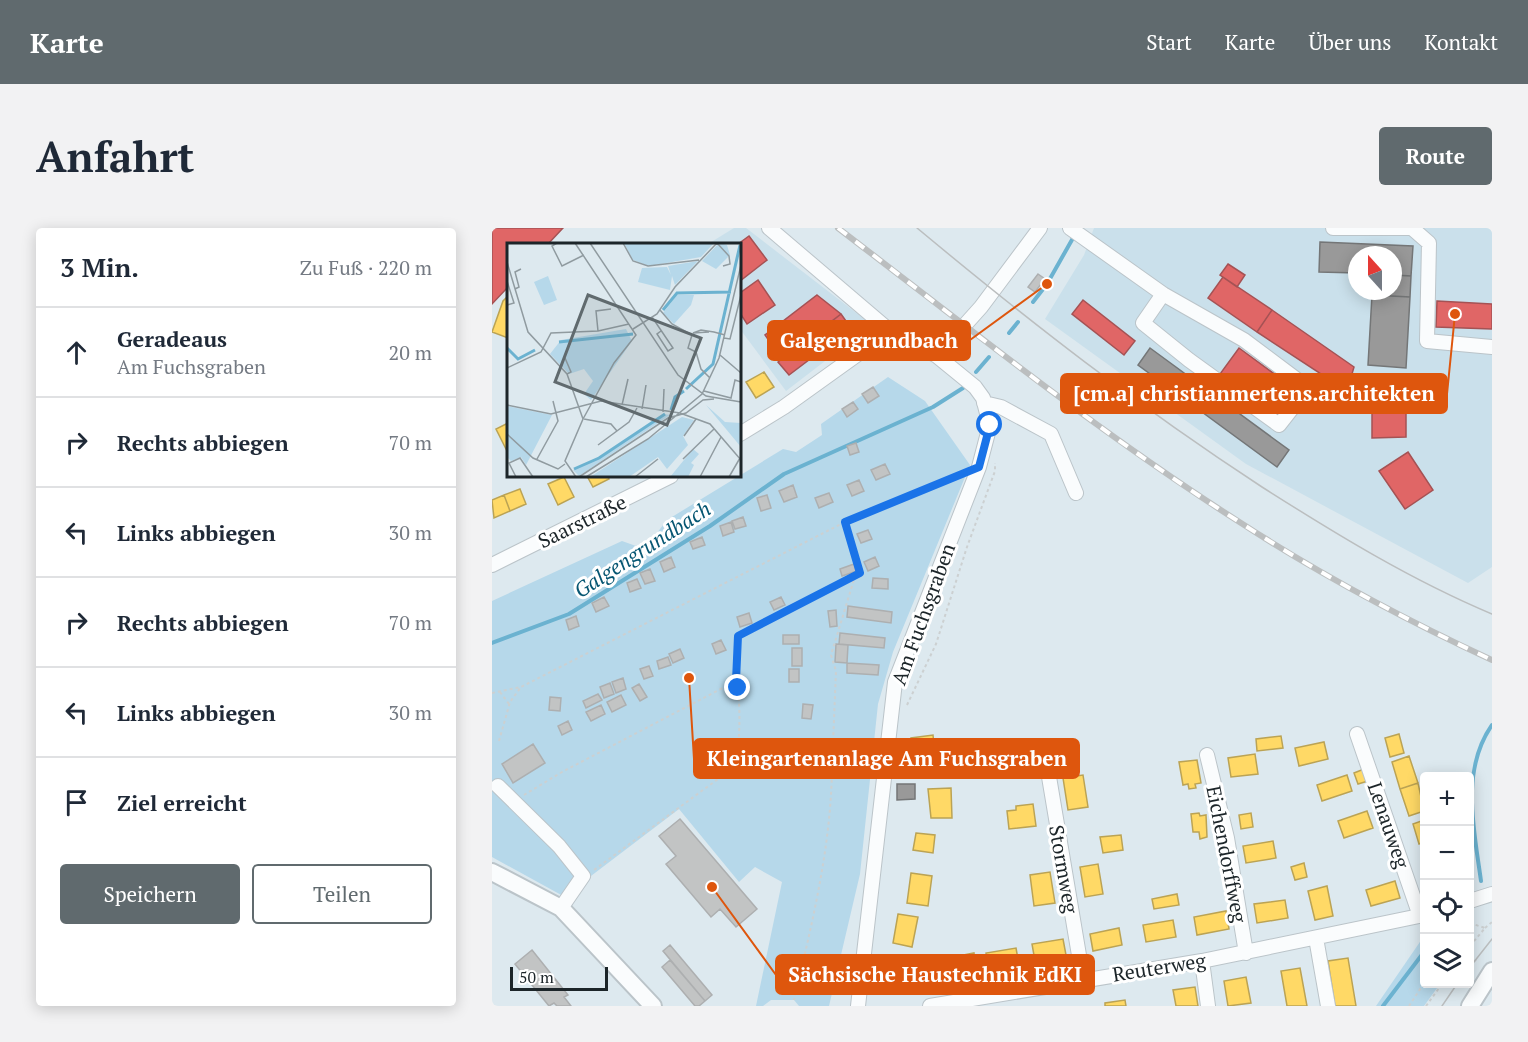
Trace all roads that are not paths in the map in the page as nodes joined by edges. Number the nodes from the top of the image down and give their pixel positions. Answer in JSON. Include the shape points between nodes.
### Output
{"nodes":[{"id":1,"x":769,"y":228,"type":"edge"},
{"id":2,"x":1040,"y":228,"type":"edge"},
{"id":3,"x":1070,"y":228,"type":"edge"},
{"id":4,"x":1333,"y":228,"type":"edge"},
{"id":5,"x":1414,"y":228,"type":"edge"},
{"id":6,"x":1163,"y":294,"type":"junction"},
{"id":7,"x":890,"y":331,"type":"junction"},
{"id":8,"x":1492,"y":347,"type":"edge"},
{"id":9,"x":937,"y":356,"type":"junction"},
{"id":10,"x":984,"y":403,"type":"junction"},
{"id":11,"x":741,"y":433,"type":"edge"},
{"id":12,"x":669,"y":477,"type":"edge"},
{"id":13,"x":1076,"y":493,"type":"dead end"},
{"id":14,"x":492,"y":565,"type":"edge"},
{"id":15,"x":1357,"y":734,"type":"dead end"},
{"id":16,"x":1207,"y":755,"type":"dead end"},
{"id":17,"x":1046,"y":759,"type":"dead end"},
{"id":18,"x":498,"y":786,"type":"dead end"},
{"id":19,"x":492,"y":872,"type":"edge"},
{"id":20,"x":1491,"y":896,"type":"edge"},
{"id":21,"x":1474,"y":900,"type":"edge"},
{"id":22,"x":561,"y":908,"type":"junction"},
{"id":23,"x":1420,"y":910,"type":"edge"},
{"id":24,"x":1420,"y":916,"type":"edge"},
{"id":25,"x":1316,"y":938,"type":"junction"},
{"id":26,"x":1246,"y":953,"type":"junction"},
{"id":27,"x":1202,"y":961,"type":"junction"},
{"id":28,"x":1492,"y":971,"type":"edge"},
{"id":29,"x":1083,"y":980,"type":"junction"},
{"id":30,"x":653,"y":1006,"type":"edge"},
{"id":31,"x":858,"y":1006,"type":"edge"},
{"id":32,"x":930,"y":1006,"type":"edge"},
{"id":33,"x":1208,"y":1006,"type":"edge"},
{"id":34,"x":1328,"y":1006,"type":"edge"},
{"id":35,"x":1470,"y":1006,"type":"edge"}],
"edges":[{"from":1,"to":7,"type":"street"},
{"from":2,"to":9,"type":"street","via":[[981,307]]},
{"from":3,"to":6,"type":"street"},
{"from":4,"to":5,"type":"street"},
{"from":5,"to":8,"type":"street","via":[[1429,243],[1427,341]]},
{"from":6,"to":6,"type":"street","via":[[1244,340],[1308,388],[1279,425],[1143,323]]},
{"from":7,"to":9,"type":"street"},
{"from":7,"to":11,"type":"street"},
{"from":9,"to":10,"type":"street","name":"Am Fuchsgraben","via":[[975,387]]},
{"from":10,"to":13,"type":"street","via":[[1001,407],[1051,434]]},
{"from":10,"to":31,"type":"street","name":"Am Fuchsgraben","via":[[990,425],[979,467],[895,682]]},
{"from":12,"to":14,"type":"street","name":"Saarstraße"},
{"from":15,"to":23,"type":"street","name":"Lenauweg"},
{"from":16,"to":26,"type":"street","name":"Eichendorffweg","via":[[1227,838]]},
{"from":17,"to":29,"type":"street","name":"Stormweg"},
{"from":18,"to":22,"type":"street","via":[[559,846],[583,876]]},
{"from":19,"to":22,"type":"main road"},
{"from":20,"to":21,"type":"street"},
{"from":22,"to":30,"type":"main road"},
{"from":24,"to":25,"type":"street","name":"Reuterweg"},
{"from":25,"to":26,"type":"street","name":"Reuterweg"},
{"from":25,"to":34,"type":"street"},
{"from":26,"to":27,"type":"street","name":"Reuterweg"},
{"from":27,"to":29,"type":"street","name":"Reuterweg"},
{"from":27,"to":33,"type":"street"},
{"from":28,"to":35,"type":"main road"},
{"from":29,"to":32,"type":"street","name":"Reuterweg"}]}
